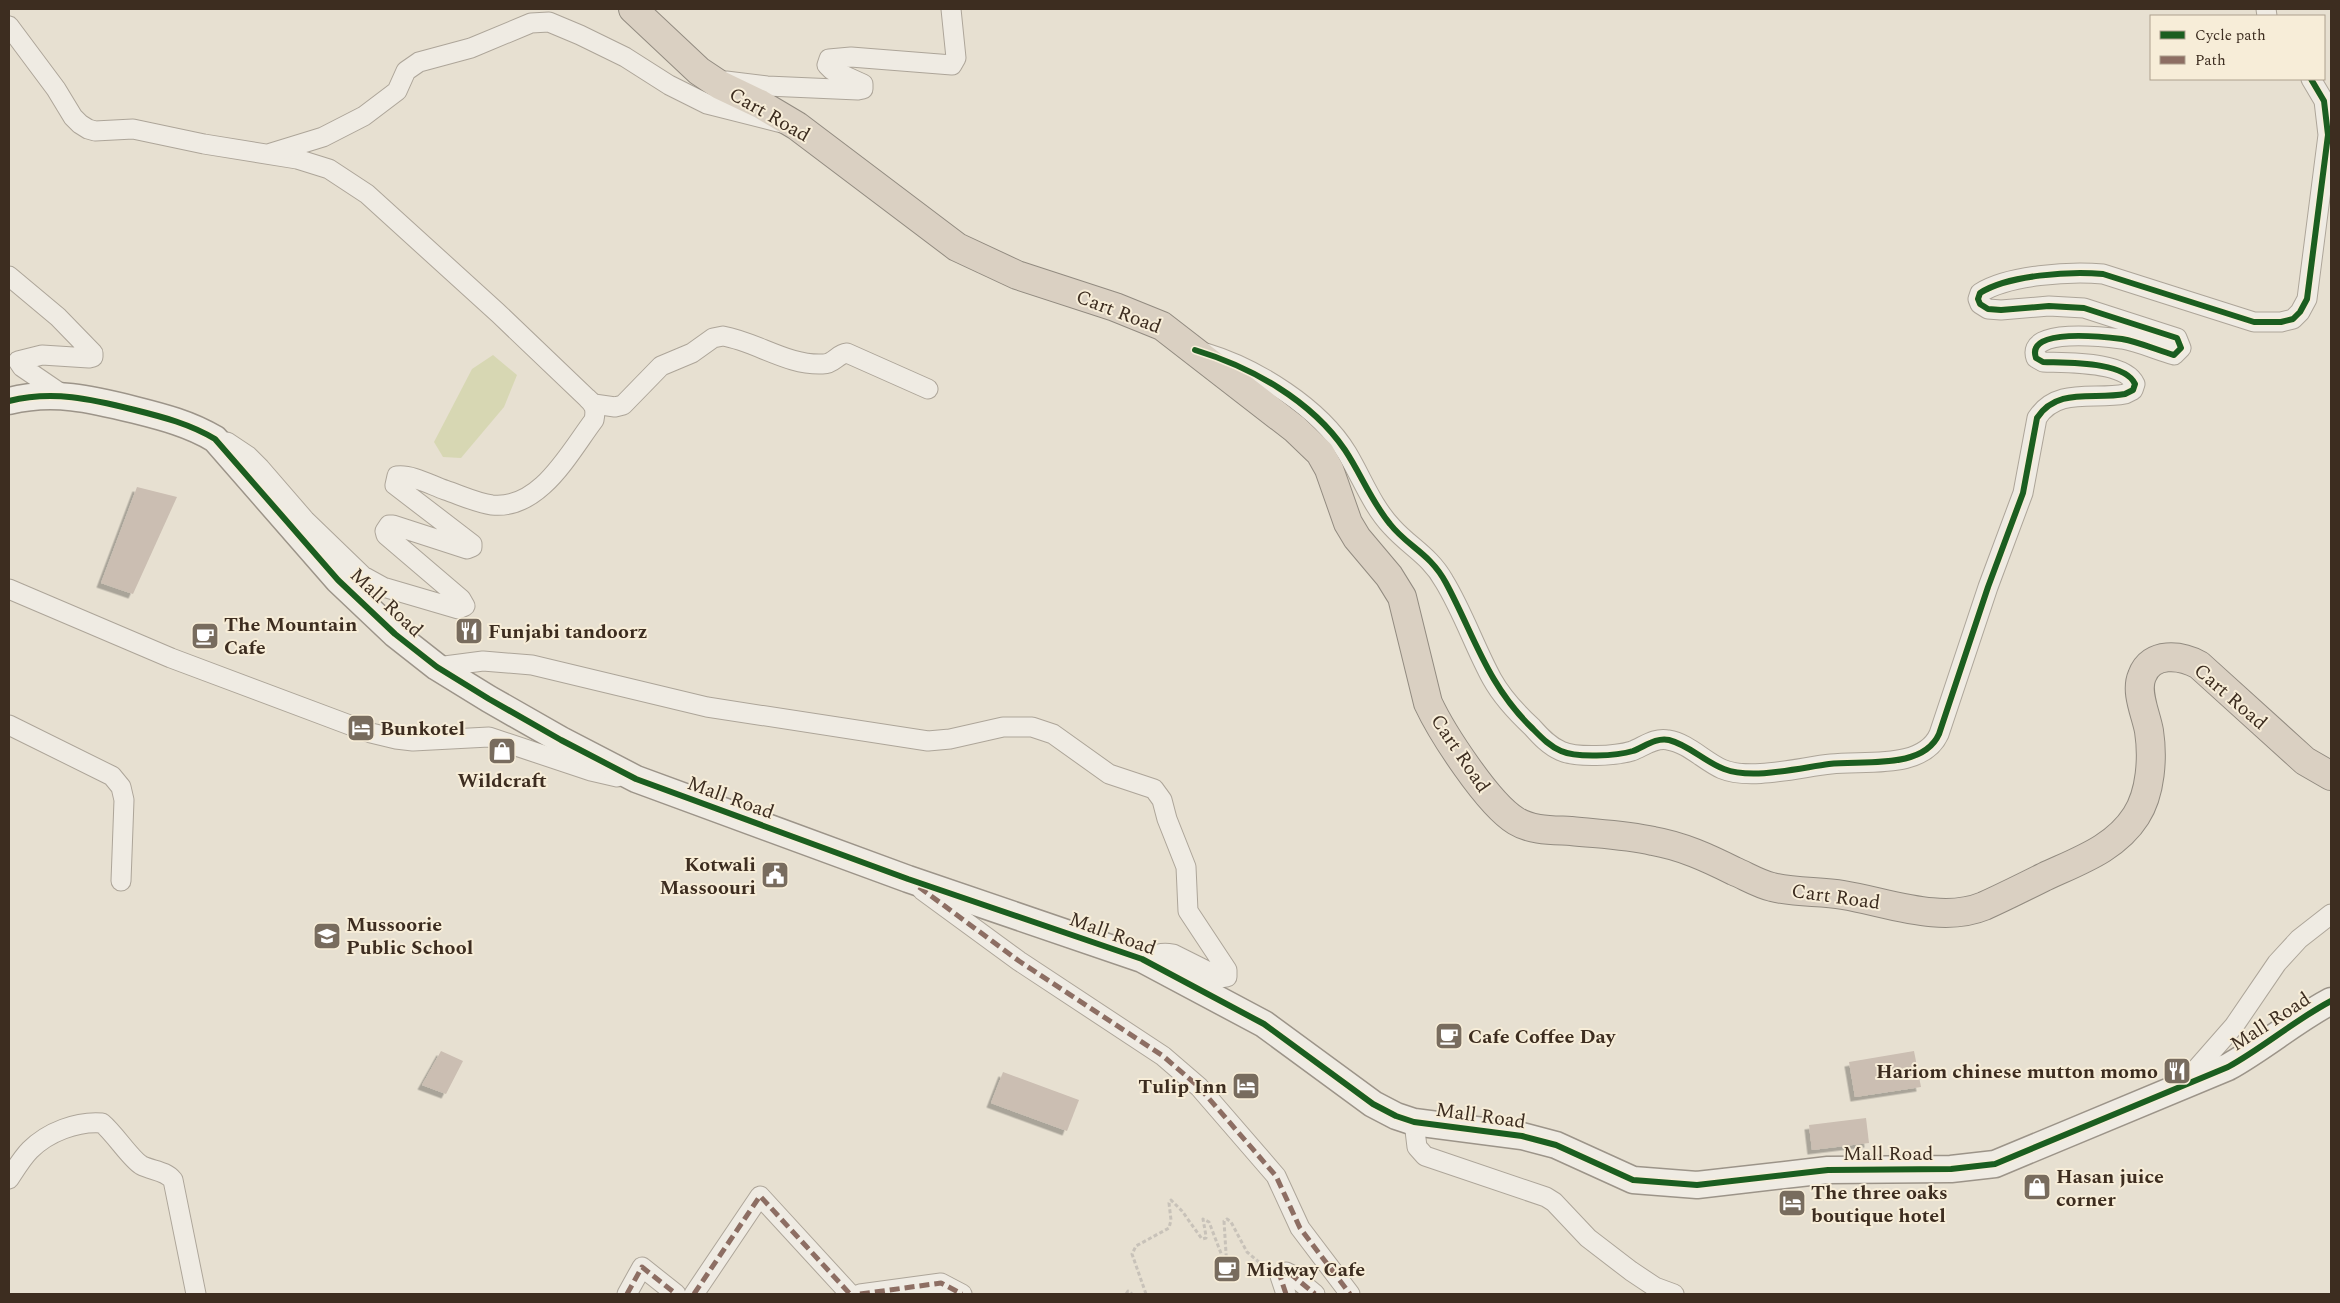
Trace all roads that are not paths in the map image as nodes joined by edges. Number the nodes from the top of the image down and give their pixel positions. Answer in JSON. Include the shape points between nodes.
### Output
{"nodes":[{"id":1,"x":634,"y":9,"type":"edge"},
{"id":2,"x":951,"y":9,"type":"edge"},
{"id":3,"x":9,"y":26,"type":"edge"},
{"id":4,"x":712,"y":80,"type":"junction"},
{"id":5,"x":2312,"y":80,"type":"edge"},
{"id":6,"x":797,"y":126,"type":"junction"},
{"id":7,"x":265,"y":154,"type":"junction"},
{"id":8,"x":9,"y":276,"type":"edge"},
{"id":9,"x":1195,"y":350,"type":"junction"},
{"id":10,"x":928,"y":389,"type":"dead end"},
{"id":11,"x":66,"y":397,"type":"junction"},
{"id":12,"x":9,"y":401,"type":"edge"},
{"id":13,"x":594,"y":404,"type":"junction"},
{"id":14,"x":215,"y":439,"type":"junction"},
{"id":15,"x":9,"y":589,"type":"edge"},
{"id":16,"x":437,"y":667,"type":"junction"},
{"id":17,"x":9,"y":725,"type":"edge"},
{"id":18,"x":2331,"y":776,"type":"edge"},
{"id":19,"x":636,"y":779,"type":"junction"},
{"id":20,"x":908,"y":879,"type":"junction"},
{"id":21,"x":121,"y":881,"type":"dead end"},
{"id":22,"x":2331,"y":914,"type":"edge"},
{"id":23,"x":1145,"y":960,"type":"junction"},
{"id":24,"x":2331,"y":1001,"type":"edge"},
{"id":25,"x":2180,"y":1088,"type":"junction"},
{"id":26,"x":1414,"y":1122,"type":"junction"},
{"id":27,"x":9,"y":1179,"type":"edge"},
{"id":28,"x":196,"y":1294,"type":"edge"},
{"id":29,"x":627,"y":1294,"type":"edge"},
{"id":30,"x":676,"y":1294,"type":"edge"},
{"id":31,"x":694,"y":1294,"type":"edge"},
{"id":32,"x":850,"y":1294,"type":"edge"},
{"id":33,"x":860,"y":1294,"type":"edge"},
{"id":34,"x":962,"y":1294,"type":"edge"},
{"id":35,"x":1286,"y":1294,"type":"edge"},
{"id":36,"x":1315,"y":1294,"type":"edge"},
{"id":37,"x":1350,"y":1294,"type":"edge"},
{"id":38,"x":1674,"y":1294,"type":"edge"}],
"edges":[{"from":1,"to":4,"type":"highway","name":"Cart Road"},
{"from":2,"to":4,"type":"street","via":[[956,58],[952,65],[850,57],[829,59],[828,67],[863,84],[863,89],[858,90]]},
{"from":3,"to":7,"type":"street","via":[[73,116],[88,129],[133,129]]},
{"from":4,"to":6,"type":"highway","name":"Cart Road"},
{"from":5,"to":9,"type":"street","via":[[2324,101],[2328,135],[2306,299],[2293,319],[2254,322],[2091,273],[2028,279],[1980,293],[1980,304],[1988,309],[2084,308],[2177,338],[2181,348],[2174,355],[2123,340],[2080,336],[2048,338],[2038,343],[2036,358],[2043,362],[2095,364],[2126,373],[2135,384],[2133,390],[2125,394],[2060,399],[2049,404],[2037,418],[2023,493],[1935,744],[1920,755],[1890,761],[1837,763],[1745,774],[1722,769],[1667,739],[1618,754],[1562,752],[1545,741],[1522,718],[1493,681],[1440,572],[1376,506],[1333,433],[1259,376],[1226,359]]},
{"from":6,"to":7,"type":"street","via":[[707,104],[625,57],[549,22],[540,22],[470,48],[419,62],[406,71],[397,91],[364,116],[323,136]]},
{"from":6,"to":9,"type":"highway","name":"Cart Road","via":[[957,247],[1017,275],[1145,318]]},
{"from":7,"to":13,"type":"street","via":[[317,164],[344,177],[367,194]]},
{"from":8,"to":11,"type":"street","via":[[58,316],[93,353],[89,358],[42,355],[18,361]]},
{"from":9,"to":18,"type":"highway","name":"Cart Road","via":[[1295,429],[1320,454],[1356,538],[1390,576],[1402,597],[1434,716],[1458,755],[1499,806],[1526,826],[1671,844],[1772,887],[1841,895],[1940,914],[1974,910],[2102,850],[2125,831],[2138,813],[2151,764],[2149,732],[2140,694],[2141,676],[2148,665],[2174,657],[2187,658],[2199,665],[2305,761]]},
{"from":10,"to":13,"type":"street","via":[[847,353],[834,362],[818,364],[782,357],[723,336],[713,338],[692,353],[661,366],[623,405],[615,408]]},
{"from":11,"to":12,"type":"street","name":"Mall Road","via":[[29,396]]},
{"from":11,"to":14,"type":"street","name":"Mall Road","via":[[86,397],[168,418]]},
{"from":13,"to":14,"type":"street","via":[[594,420],[553,476],[530,496],[514,504],[490,505],[412,479],[401,476],[395,479],[395,485],[472,544],[467,549],[393,525],[385,531],[462,599],[465,606],[458,609],[383,587],[363,576],[305,520],[248,456],[236,447]]},
{"from":14,"to":16,"type":"street","name":"Mall Road","via":[[338,580],[395,634]]},
{"from":15,"to":19,"type":"street","via":[[171,658],[371,733],[413,741],[489,737],[591,771]]},
{"from":16,"to":19,"type":"street","name":"Mall Road","via":[[553,736]]},
{"from":16,"to":23,"type":"street","via":[[483,661],[532,665],[706,707],[921,740],[950,739],[1018,726],[1054,734],[1103,770],[1147,785],[1159,793],[1186,867],[1188,911],[1228,974],[1221,978],[1165,952]]},
{"from":17,"to":21,"type":"street","via":[[112,776],[121,787],[124,800]]},
{"from":19,"to":20,"type":"street","name":"Mall Road"},
{"from":20,"to":23,"type":"street","name":"Mall Road"},
{"from":20,"to":37,"type":"street","via":[[1019,961],[1163,1056],[1199,1087],[1276,1176],[1300,1228]]},
{"from":22,"to":25,"type":"street","via":[[2277,963],[2234,1026]]},
{"from":23,"to":26,"type":"street","name":"Mall Road","via":[[1264,1024],[1373,1104]]},
{"from":24,"to":25,"type":"street","name":"Mall Road","via":[[2259,1050]]},
{"from":25,"to":26,"type":"street","name":"Mall Road","via":[[1995,1164],[1951,1169],[1828,1170],[1698,1186],[1633,1180],[1556,1145],[1522,1136]]},
{"from":26,"to":38,"type":"street","via":[[1417,1147],[1425,1156],[1546,1197],[1588,1238],[1631,1271],[1655,1287]]},
{"from":27,"to":28,"type":"street","via":[[30,1150],[48,1137],[77,1123],[102,1123],[138,1163],[165,1173],[173,1180]]},
{"from":29,"to":30,"type":"street","via":[[642,1267]]},
{"from":31,"to":32,"type":"street","via":[[760,1196]]},
{"from":33,"to":34,"type":"street","via":[[941,1283]]},
{"from":35,"to":36,"type":"street","via":[[1280,1276],[1286,1272]]}]}
